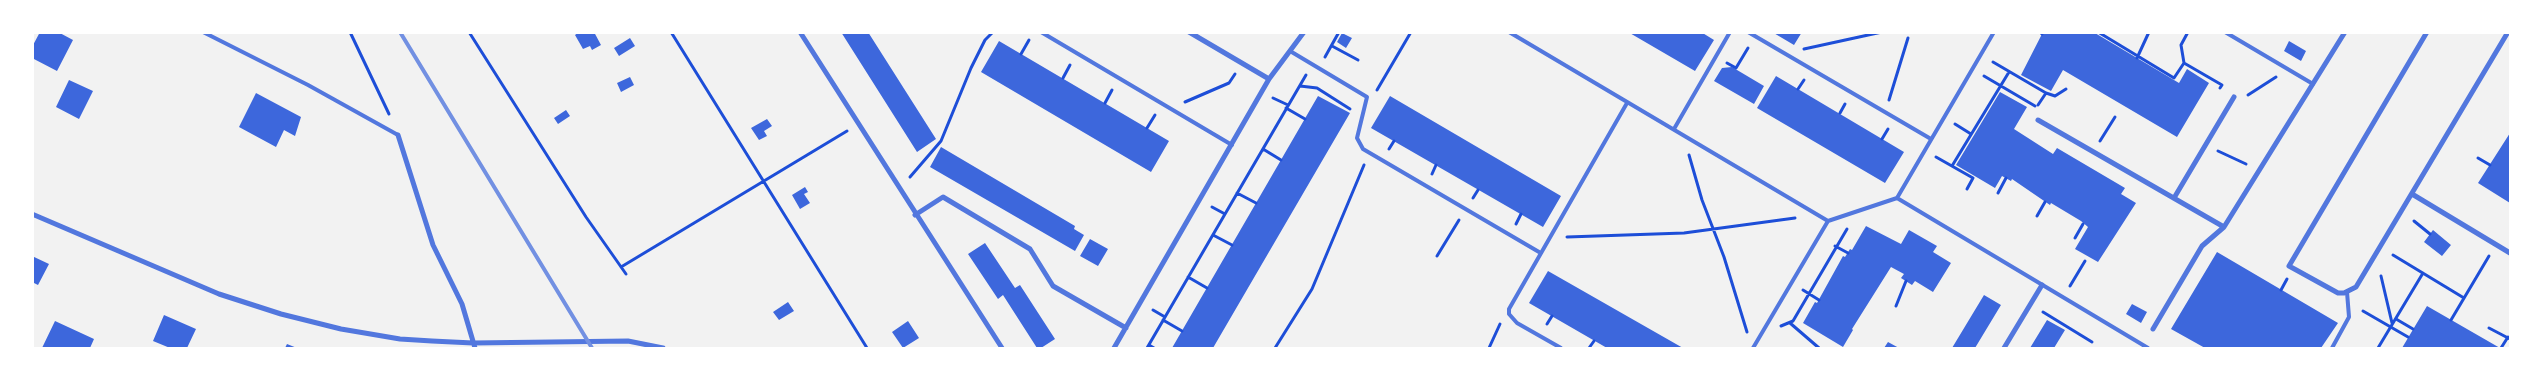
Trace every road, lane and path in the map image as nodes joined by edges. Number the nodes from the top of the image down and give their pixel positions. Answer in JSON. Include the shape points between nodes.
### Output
{"nodes":[{"id":1,"x":203,"y":32,"type":"edge"},
{"id":2,"x":350,"y":32,"type":"edge"},
{"id":3,"x":469,"y":32,"type":"edge"},
{"id":4,"x":670,"y":32,"type":"edge"},
{"id":5,"x":800,"y":32,"type":"edge"},
{"id":6,"x":994,"y":32,"type":"edge"},
{"id":7,"x":1033,"y":32,"type":"edge"},
{"id":8,"x":1041,"y":32,"type":"edge"},
{"id":9,"x":1189,"y":32,"type":"edge"},
{"id":10,"x":1304,"y":32,"type":"edge"},
{"id":11,"x":1339,"y":32,"type":"edge"},
{"id":12,"x":1412,"y":32,"type":"edge"},
{"id":13,"x":1509,"y":32,"type":"edge"},
{"id":14,"x":1730,"y":32,"type":"edge"},
{"id":15,"x":1748,"y":32,"type":"edge"},
{"id":16,"x":1882,"y":32,"type":"edge"},
{"id":17,"x":1994,"y":32,"type":"edge"},
{"id":18,"x":2149,"y":32,"type":"edge"},
{"id":19,"x":2188,"y":32,"type":"edge"},
{"id":20,"x":2225,"y":32,"type":"edge"},
{"id":21,"x":2345,"y":32,"type":"edge"},
{"id":22,"x":2427,"y":32,"type":"edge"},
{"id":23,"x":2508,"y":32,"type":"edge"},
{"id":24,"x":2100,"y":34,"type":"edge"},
{"id":25,"x":1755,"y":37,"type":"junction"},
{"id":26,"x":1908,"y":38,"type":"dead end"},
{"id":27,"x":1332,"y":46,"type":"junction"},
{"id":28,"x":1290,"y":51,"type":"junction"},
{"id":29,"x":1021,"y":54,"type":"dead end"},
{"id":30,"x":1980,"y":54,"type":"junction"},
{"id":31,"x":1716,"y":56,"type":"junction"},
{"id":32,"x":2138,"y":57,"type":"junction"},
{"id":33,"x":1793,"y":59,"type":"junction"},
{"id":34,"x":1358,"y":60,"type":"dead end"},
{"id":35,"x":2184,"y":62,"type":"junction"},
{"id":36,"x":1241,"y":64,"type":"junction"},
{"id":37,"x":1312,"y":64,"type":"junction"},
{"id":38,"x":2284,"y":67,"type":"junction"},
{"id":39,"x":1319,"y":68,"type":"junction"},
{"id":40,"x":1972,"y":68,"type":"junction"},
{"id":41,"x":2009,"y":72,"type":"junction"},
{"id":42,"x":1269,"y":79,"type":"junction"},
{"id":43,"x":2313,"y":84,"type":"junction"},
{"id":44,"x":2001,"y":85,"type":"junction"},
{"id":45,"x":1300,"y":86,"type":"junction"},
{"id":46,"x":2066,"y":89,"type":"dead end"},
{"id":47,"x":2046,"y":93,"type":"junction"},
{"id":48,"x":1367,"y":97,"type":"junction"},
{"id":49,"x":2234,"y":97,"type":"junction"},
{"id":50,"x":1627,"y":103,"type":"junction"},
{"id":51,"x":2037,"y":107,"type":"junction"},
{"id":52,"x":1286,"y":108,"type":"junction"},
{"id":53,"x":1172,"y":110,"type":"junction"},
{"id":54,"x":1884,"y":111,"type":"junction"},
{"id":55,"x":2115,"y":117,"type":"dead end"},
{"id":56,"x":1305,"y":119,"type":"dead end"},
{"id":57,"x":2038,"y":120,"type":"joint"},
{"id":58,"x":1362,"y":122,"type":"junction"},
{"id":59,"x":858,"y":124,"type":"junction"},
{"id":60,"x":1674,"y":129,"type":"junction"},
{"id":61,"x":398,"y":135,"type":"junction"},
{"id":62,"x":1931,"y":139,"type":"junction"},
{"id":63,"x":1692,"y":140,"type":"junction"},
{"id":64,"x":2100,"y":140,"type":"dead end"},
{"id":65,"x":2206,"y":144,"type":"junction"},
{"id":66,"x":1232,"y":145,"type":"junction"},
{"id":67,"x":1263,"y":149,"type":"junction"},
{"id":68,"x":1925,"y":150,"type":"junction"},
{"id":69,"x":1369,"y":153,"type":"junction"},
{"id":70,"x":2478,"y":158,"type":"dead end"},
{"id":71,"x":1281,"y":160,"type":"dead end"},
{"id":72,"x":2490,"y":165,"type":"dead end"},
{"id":73,"x":1952,"y":166,"type":"junction"},
{"id":74,"x":2260,"y":171,"type":"junction"},
{"id":75,"x":2006,"y":178,"type":"dead end"},
{"id":76,"x":764,"y":181,"type":"junction"},
{"id":77,"x":898,"y":187,"type":"junction"},
{"id":78,"x":1967,"y":189,"type":"dead end"},
{"id":79,"x":1237,"y":193,"type":"junction"},
{"id":80,"x":1998,"y":193,"type":"dead end"},
{"id":81,"x":2412,"y":194,"type":"junction"},
{"id":82,"x":1897,"y":198,"type":"junction"},
{"id":83,"x":2174,"y":198,"type":"junction"},
{"id":84,"x":2045,"y":202,"type":"dead end"},
{"id":85,"x":1256,"y":203,"type":"dead end"},
{"id":86,"x":1466,"y":209,"type":"junction"},
{"id":87,"x":1809,"y":210,"type":"junction"},
{"id":88,"x":32,"y":214,"type":"edge"},
{"id":89,"x":915,"y":215,"type":"junction"},
{"id":90,"x":1844,"y":216,"type":"junction"},
{"id":91,"x":2037,"y":216,"type":"dead end"},
{"id":92,"x":1828,"y":221,"type":"junction"},
{"id":93,"x":2414,"y":222,"type":"dead end"},
{"id":94,"x":2083,"y":224,"type":"dead end"},
{"id":95,"x":2224,"y":227,"type":"junction"},
{"id":96,"x":1712,"y":228,"type":"junction"},
{"id":97,"x":2430,"y":234,"type":"dead end"},
{"id":98,"x":1213,"y":235,"type":"junction"},
{"id":99,"x":1549,"y":236,"type":"junction"},
{"id":100,"x":2075,"y":238,"type":"dead end"},
{"id":101,"x":2496,"y":244,"type":"junction"},
{"id":102,"x":1232,"y":245,"type":"dead end"},
{"id":103,"x":1834,"y":246,"type":"junction"},
{"id":104,"x":1539,"y":252,"type":"junction"},
{"id":105,"x":1848,"y":253,"type":"dead end"},
{"id":106,"x":2510,"y":253,"type":"edge"},
{"id":107,"x":2393,"y":255,"type":"dead end"},
{"id":108,"x":1437,"y":256,"type":"dead end"},
{"id":109,"x":2085,"y":261,"type":"dead end"},
{"id":110,"x":622,"y":267,"type":"junction"},
{"id":111,"x":2423,"y":273,"type":"junction"},
{"id":112,"x":626,"y":274,"type":"dead end"},
{"id":113,"x":2381,"y":275,"type":"dead end"},
{"id":114,"x":1188,"y":277,"type":"junction"},
{"id":115,"x":2287,"y":279,"type":"dead end"},
{"id":116,"x":1906,"y":281,"type":"dead end"},
{"id":117,"x":2073,"y":281,"type":"dead end"},
{"id":118,"x":2042,"y":285,"type":"junction"},
{"id":119,"x":1207,"y":288,"type":"dead end"},
{"id":120,"x":2281,"y":290,"type":"dead end"},
{"id":121,"x":1804,"y":291,"type":"dead end"},
{"id":122,"x":2346,"y":292,"type":"junction"},
{"id":123,"x":1809,"y":293,"type":"junction"},
{"id":124,"x":2464,"y":298,"type":"junction"},
{"id":125,"x":1819,"y":300,"type":"dead end"},
{"id":126,"x":2030,"y":304,"type":"junction"},
{"id":127,"x":1896,"y":306,"type":"dead end"},
{"id":128,"x":2360,"y":309,"type":"dead end"},
{"id":129,"x":1509,"y":314,"type":"junction"},
{"id":130,"x":2396,"y":319,"type":"junction"},
{"id":131,"x":1163,"y":320,"type":"junction"},
{"id":132,"x":2451,"y":320,"type":"dead end"},
{"id":133,"x":1790,"y":323,"type":"junction"},
{"id":134,"x":2392,"y":325,"type":"junction"},
{"id":135,"x":1766,"y":327,"type":"junction"},
{"id":136,"x":1126,"y":328,"type":"junction"},
{"id":137,"x":2489,"y":328,"type":"dead end"},
{"id":138,"x":2153,"y":329,"type":"dead end"},
{"id":139,"x":2413,"y":329,"type":"dead end"},
{"id":140,"x":1182,"y":331,"type":"dead end"},
{"id":141,"x":2408,"y":337,"type":"dead end"},
{"id":142,"x":2509,"y":338,"type":"edge"},
{"id":143,"x":1594,"y":341,"type":"dead end"},
{"id":144,"x":2092,"y":342,"type":"dead end"},
{"id":145,"x":474,"y":346,"type":"edge"},
{"id":146,"x":1754,"y":346,"type":"edge"},
{"id":147,"x":1148,"y":347,"type":"edge"},
{"id":148,"x":663,"y":348,"type":"edge"},
{"id":149,"x":867,"y":348,"type":"edge"},
{"id":150,"x":1002,"y":348,"type":"edge"},
{"id":151,"x":1114,"y":348,"type":"edge"},
{"id":152,"x":1154,"y":348,"type":"edge"},
{"id":153,"x":1275,"y":348,"type":"edge"},
{"id":154,"x":1489,"y":348,"type":"edge"},
{"id":155,"x":1561,"y":348,"type":"edge"},
{"id":156,"x":1589,"y":348,"type":"edge"},
{"id":157,"x":1819,"y":348,"type":"edge"},
{"id":158,"x":2004,"y":348,"type":"edge"},
{"id":159,"x":2148,"y":348,"type":"edge"},
{"id":160,"x":2332,"y":348,"type":"edge"},
{"id":161,"x":2378,"y":348,"type":"edge"},
{"id":162,"x":2500,"y":348,"type":"edge"}],
"edges":[{"from":1,"to":61,"type":"lane"},
{"from":2,"to":61,"type":"path"},
{"from":3,"to":110,"type":"path","via":[[586,217]]},
{"from":4,"to":76,"type":"path"},
{"from":5,"to":59,"type":"street"},
{"from":6,"to":77,"type":"path","via":[[980,51],[941,141]]},
{"from":7,"to":29,"type":"path"},
{"from":8,"to":53,"type":"lane"},
{"from":9,"to":36,"type":"street"},
{"from":10,"to":28,"type":"street"},
{"from":11,"to":27,"type":"path"},
{"from":12,"to":48,"type":"path","via":[[1376,92]]},
{"from":13,"to":50,"type":"lane"},
{"from":14,"to":31,"type":"lane"},
{"from":15,"to":25,"type":"lane"},
{"from":16,"to":33,"type":"path","via":[[1798,50]]},
{"from":17,"to":30,"type":"lane"},
{"from":18,"to":32,"type":"path"},
{"from":19,"to":35,"type":"path","via":[[2181,45]]},
{"from":20,"to":38,"type":"lane"},
{"from":21,"to":43,"type":"street"},
{"from":22,"to":122,"type":"street","via":[[2289,266],[2331,290]]},
{"from":23,"to":81,"type":"street"},
{"from":24,"to":32,"type":"path"},
{"from":25,"to":31,"type":"path","via":[[1736,68]]},
{"from":25,"to":33,"type":"lane"},
{"from":26,"to":54,"type":"path"},
{"from":27,"to":34,"type":"path"},
{"from":27,"to":39,"type":"path"},
{"from":28,"to":37,"type":"lane"},
{"from":28,"to":42,"type":"street"},
{"from":30,"to":40,"type":"lane"},
{"from":30,"to":41,"type":"path"},
{"from":31,"to":60,"type":"lane"},
{"from":32,"to":35,"type":"path","via":[[2174,79]]},
{"from":33,"to":54,"type":"lane"},
{"from":35,"to":49,"type":"path","via":[[2222,85],[2220,89]]},
{"from":36,"to":42,"type":"street"},
{"from":36,"to":53,"type":"path","via":[[1229,83],[1175,105]]},
{"from":37,"to":39,"type":"lane"},
{"from":37,"to":45,"type":"path"},
{"from":38,"to":43,"type":"lane"},
{"from":38,"to":49,"type":"path","via":[[2280,74],[2243,100]]},
{"from":39,"to":48,"type":"lane"},
{"from":40,"to":44,"type":"path"},
{"from":40,"to":62,"type":"lane"},
{"from":41,"to":44,"type":"path"},
{"from":41,"to":47,"type":"path"},
{"from":42,"to":66,"type":"street"},
{"from":43,"to":74,"type":"street"},
{"from":44,"to":51,"type":"path"},
{"from":44,"to":73,"type":"path"},
{"from":45,"to":52,"type":"path"},
{"from":45,"to":58,"type":"path","via":[[1317,88],[1347,105]]},
{"from":46,"to":47,"type":"path","via":[[2055,96]]},
{"from":47,"to":51,"type":"path"},
{"from":48,"to":58,"type":"lane"},
{"from":49,"to":65,"type":"street"},
{"from":50,"to":60,"type":"lane"},
{"from":50,"to":99,"type":"lane"},
{"from":51,"to":57,"type":"path"},
{"from":52,"to":56,"type":"path"},
{"from":52,"to":67,"type":"path"},
{"from":53,"to":66,"type":"lane"},
{"from":54,"to":62,"type":"lane"},
{"from":55,"to":64,"type":"path"},
{"from":57,"to":83,"type":"street"},
{"from":58,"to":69,"type":"lane","via":[[1357,138]]},
{"from":59,"to":76,"type":"path"},
{"from":59,"to":77,"type":"street"},
{"from":60,"to":63,"type":"lane"},
{"from":61,"to":145,"type":"street","via":[[433,245],[462,304]]},
{"from":62,"to":68,"type":"lane"},
{"from":63,"to":87,"type":"lane"},
{"from":63,"to":96,"type":"path","via":[[1688,149]]},
{"from":65,"to":74,"type":"path"},
{"from":65,"to":83,"type":"street"},
{"from":66,"to":136,"type":"street"},
{"from":67,"to":71,"type":"path"},
{"from":67,"to":79,"type":"path"},
{"from":68,"to":73,"type":"path"},
{"from":68,"to":82,"type":"lane"},
{"from":69,"to":86,"type":"lane"},
{"from":69,"to":153,"type":"path","via":[[1312,289]]},
{"from":70,"to":72,"type":"path"},
{"from":73,"to":78,"type":"path","via":[[1973,178]]},
{"from":74,"to":95,"type":"street"},
{"from":75,"to":80,"type":"path"},
{"from":76,"to":110,"type":"path"},
{"from":76,"to":149,"type":"path"},
{"from":77,"to":89,"type":"street"},
{"from":79,"to":85,"type":"path"},
{"from":79,"to":98,"type":"path"},
{"from":81,"to":101,"type":"street"},
{"from":81,"to":122,"type":"street","via":[[2356,286]]},
{"from":82,"to":90,"type":"lane"},
{"from":82,"to":118,"type":"lane"},
{"from":83,"to":95,"type":"street"},
{"from":84,"to":91,"type":"path"},
{"from":86,"to":104,"type":"lane"},
{"from":86,"to":108,"type":"path"},
{"from":87,"to":92,"type":"lane"},
{"from":87,"to":96,"type":"path","via":[[1804,217]]},
{"from":88,"to":145,"type":"street","via":[[212,291],[281,314],[400,339]]},
{"from":89,"to":136,"type":"street","via":[[943,196],[1030,249],[1053,286]]},
{"from":89,"to":150,"type":"street"},
{"from":90,"to":92,"type":"lane"},
{"from":90,"to":103,"type":"path","via":[[1848,226]]},
{"from":92,"to":135,"type":"lane"},
{"from":93,"to":97,"type":"path"},
{"from":94,"to":100,"type":"path"},
{"from":95,"to":138,"type":"street","via":[[2202,246]]},
{"from":96,"to":99,"type":"path","via":[[1684,233],[1556,239]]},
{"from":96,"to":146,"type":"path","via":[[1749,340]]},
{"from":98,"to":102,"type":"path"},
{"from":98,"to":114,"type":"path"},
{"from":99,"to":104,"type":"lane"},
{"from":101,"to":106,"type":"street"},
{"from":101,"to":124,"type":"path"},
{"from":103,"to":105,"type":"path"},
{"from":103,"to":123,"type":"path"},
{"from":104,"to":129,"type":"lane","via":[[1510,303]]},
{"from":107,"to":111,"type":"path"},
{"from":109,"to":117,"type":"path"},
{"from":110,"to":112,"type":"path"},
{"from":111,"to":124,"type":"path"},
{"from":111,"to":130,"type":"path"},
{"from":113,"to":134,"type":"path"},
{"from":114,"to":119,"type":"path"},
{"from":114,"to":131,"type":"path"},
{"from":115,"to":120,"type":"path"},
{"from":116,"to":127,"type":"path"},
{"from":118,"to":126,"type":"street"},
{"from":118,"to":159,"type":"lane"},
{"from":121,"to":123,"type":"path"},
{"from":122,"to":160,"type":"lane","via":[[2349,317]]},
{"from":123,"to":125,"type":"path"},
{"from":123,"to":133,"type":"path"},
{"from":124,"to":132,"type":"path"},
{"from":126,"to":144,"type":"path"},
{"from":126,"to":158,"type":"street"},
{"from":128,"to":134,"type":"path"},
{"from":129,"to":154,"type":"path"},
{"from":129,"to":155,"type":"lane","via":[[1516,323]]},
{"from":130,"to":134,"type":"path"},
{"from":130,"to":139,"type":"path"},
{"from":131,"to":140,"type":"path"},
{"from":131,"to":147,"type":"path"},
{"from":133,"to":135,"type":"path"},
{"from":133,"to":157,"type":"path"},
{"from":134,"to":141,"type":"path"},
{"from":134,"to":161,"type":"path"},
{"from":135,"to":146,"type":"lane"},
{"from":136,"to":151,"type":"street"},
{"from":137,"to":142,"type":"path"},
{"from":142,"to":162,"type":"path"},
{"from":143,"to":156,"type":"path"},
{"from":145,"to":148,"type":"street","via":[[628,341]]},
{"from":147,"to":152,"type":"path"}]}
